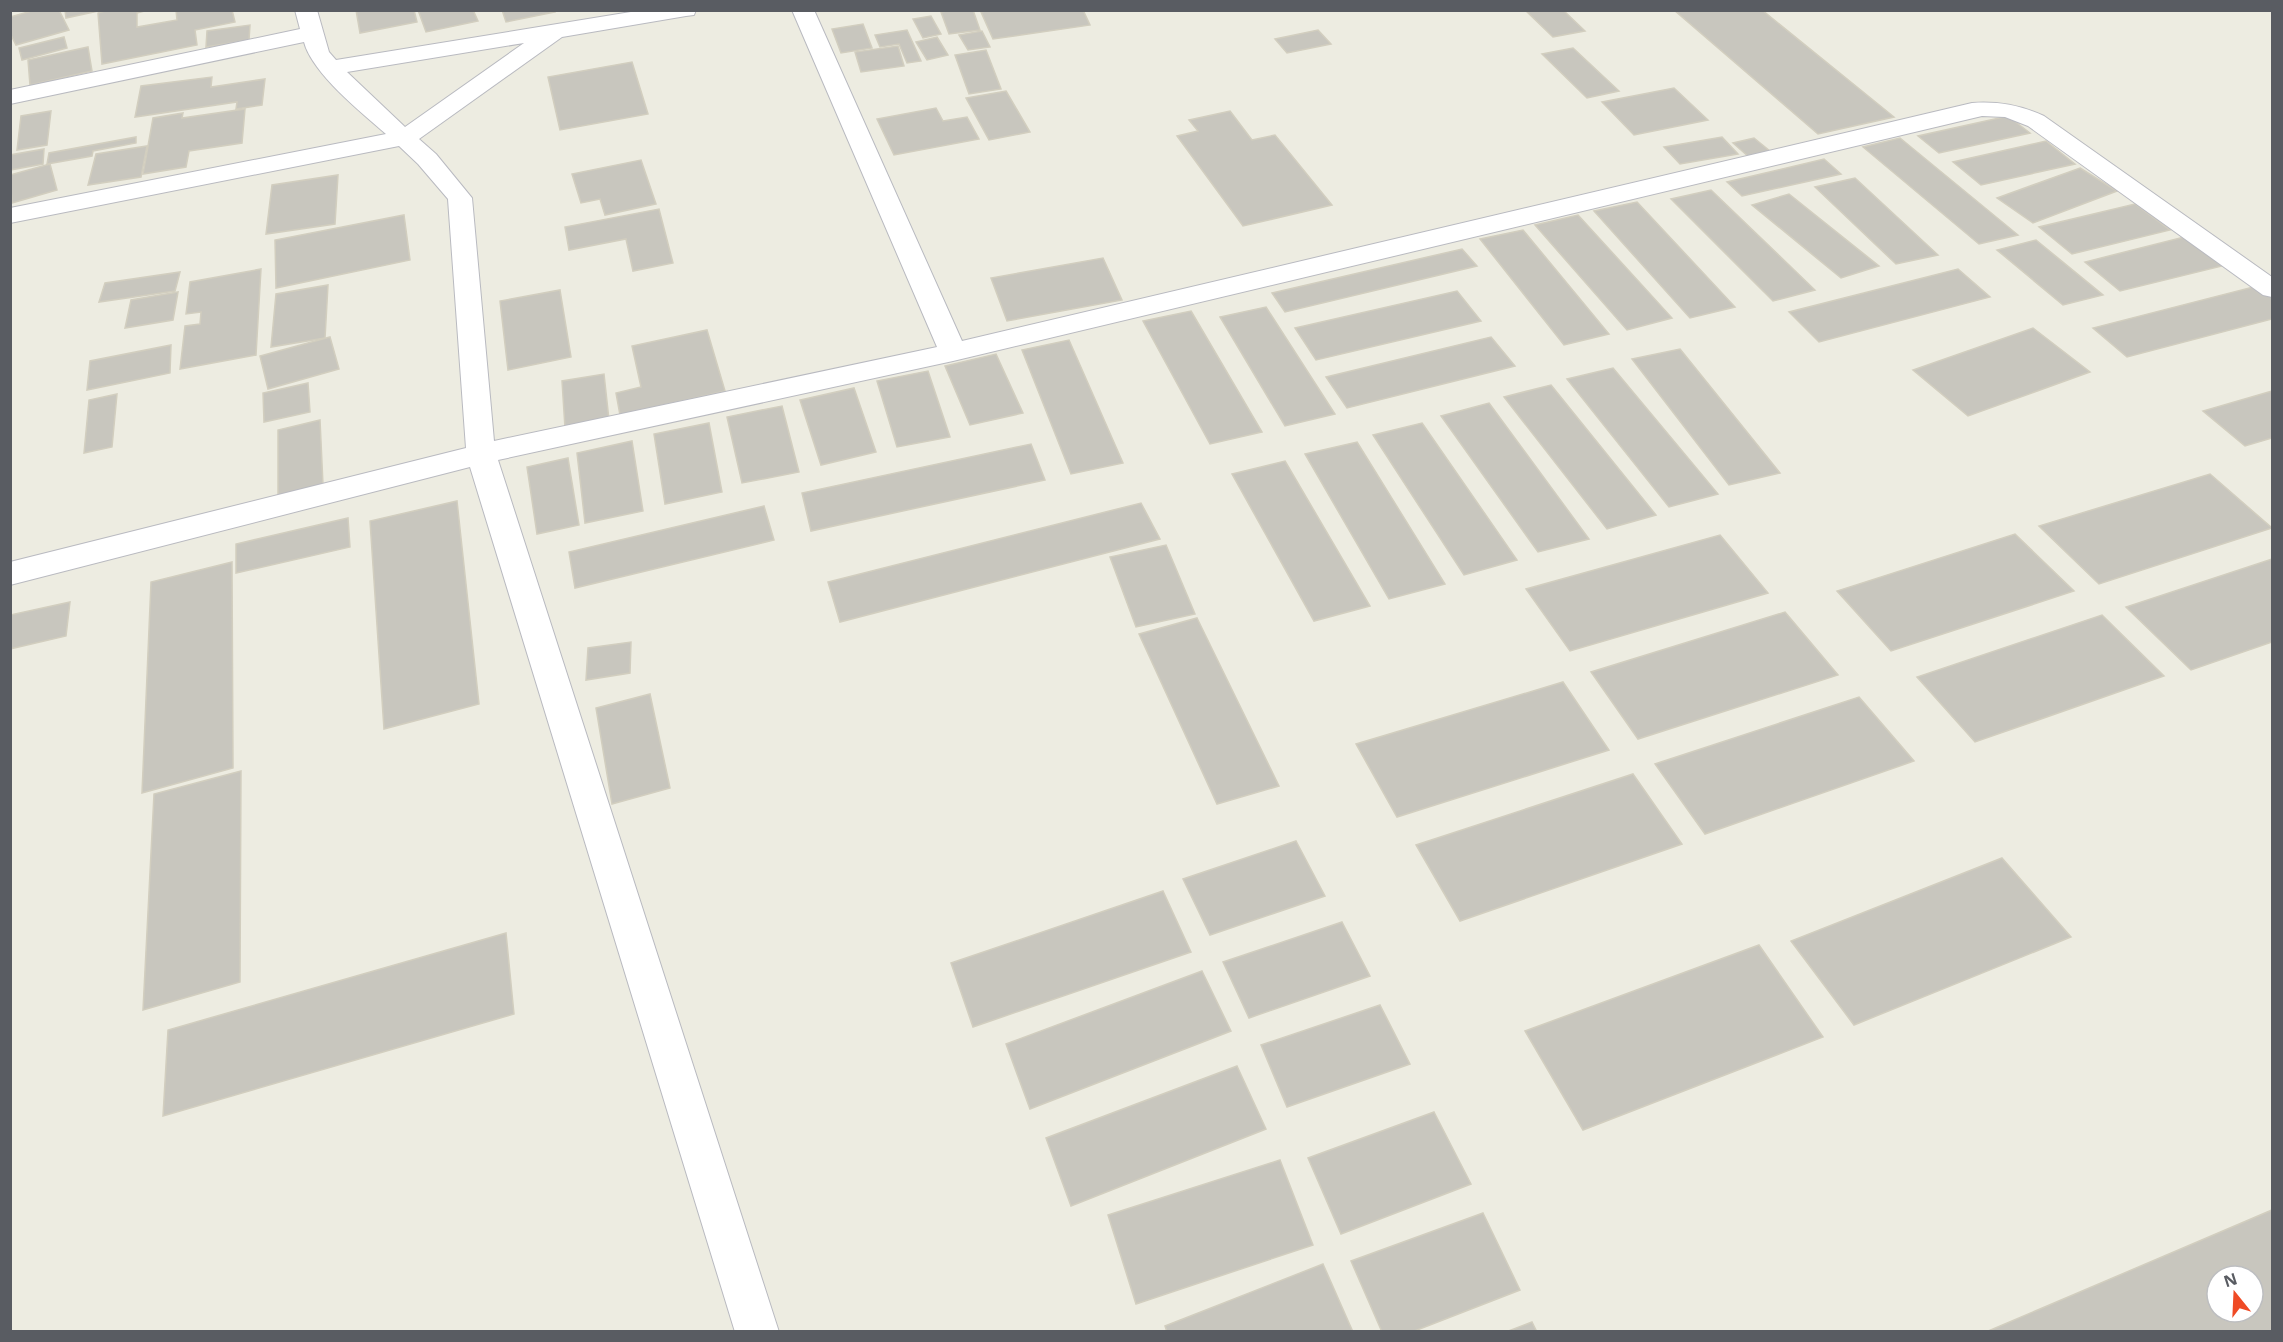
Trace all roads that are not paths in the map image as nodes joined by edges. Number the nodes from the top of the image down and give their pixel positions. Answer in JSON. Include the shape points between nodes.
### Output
{"nodes":[{"id":1,"x":686,"y":10,"type":"edge"},
{"id":2,"x":803,"y":10,"type":"edge"},
{"id":3,"x":310,"y":22,"type":"edge"},
{"id":4,"x":556,"y":31,"type":"junction"},
{"id":5,"x":331,"y":68,"type":"junction"},
{"id":6,"x":10,"y":97,"type":"edge"},
{"id":7,"x":404,"y":138,"type":"junction"},
{"id":8,"x":10,"y":216,"type":"edge"},
{"id":9,"x":2272,"y":289,"type":"edge"},
{"id":10,"x":953,"y":352,"type":"junction"},
{"id":11,"x":481,"y":454,"type":"junction"},
{"id":12,"x":10,"y":574,"type":"edge"},
{"id":13,"x":757,"y":1332,"type":"edge"}],
"edges":[{"from":1,"to":4,"type":"street"},
{"from":2,"to":10,"type":"street"},
{"from":3,"to":5,"type":"street","via":[[318,54]]},
{"from":3,"to":6,"type":"street"},
{"from":4,"to":5,"type":"street"},
{"from":4,"to":7,"type":"street"},
{"from":5,"to":7,"type":"street"},
{"from":7,"to":8,"type":"street"},
{"from":7,"to":11,"type":"street","via":[[460,198]]},
{"from":9,"to":10,"type":"street","via":[[2036,121],[1996,107]]},
{"from":10,"to":11,"type":"street"},
{"from":11,"to":12,"type":"street"},
{"from":11,"to":13,"type":"street"}]}
